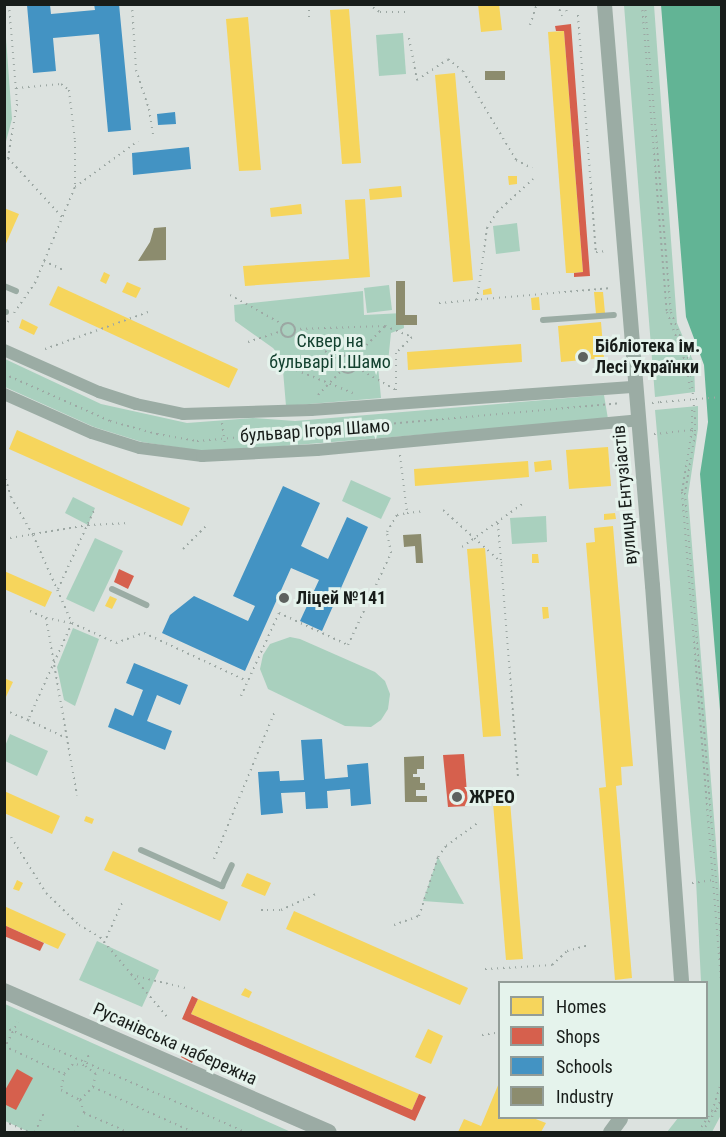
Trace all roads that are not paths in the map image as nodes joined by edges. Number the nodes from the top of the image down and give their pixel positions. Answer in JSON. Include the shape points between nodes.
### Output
{"nodes":[{"id":1,"x":604,"y":4,"type":"edge"},
{"id":2,"x":4,"y":286,"type":"edge"},
{"id":3,"x":16,"y":291,"type":"dead end"},
{"id":4,"x":614,"y":315,"type":"dead end"},
{"id":5,"x":543,"y":320,"type":"dead end"},
{"id":6,"x":4,"y":350,"type":"edge"},
{"id":7,"x":635,"y":387,"type":"junction"},
{"id":8,"x":4,"y":394,"type":"edge"},
{"id":9,"x":639,"y":420,"type":"junction"},
{"id":10,"x":112,"y":589,"type":"dead end"},
{"id":11,"x":146,"y":604,"type":"dead end"},
{"id":12,"x":141,"y":850,"type":"dead end"},
{"id":13,"x":232,"y":865,"type":"dead end"},
{"id":14,"x":681,"y":981,"type":"edge"},
{"id":15,"x":4,"y":991,"type":"edge"},
{"id":16,"x":619,"y":1119,"type":"edge"},
{"id":17,"x":329,"y":1132,"type":"edge"},
{"id":18,"x":610,"y":1132,"type":"edge"}],
"edges":[{"from":1,"to":7,"type":"street","name":"вулиця Ентузіастів"},
{"from":2,"to":3,"type":"lane"},
{"from":4,"to":5,"type":"lane"},
{"from":6,"to":7,"type":"street","name":"бульвар Ігоря Шамо","via":[[99,392],[183,414]]},
{"from":7,"to":9,"type":"street","name":"вулиця Ентузіастів"},
{"from":8,"to":9,"type":"street","name":"бульвар Ігоря Шамо","via":[[92,433],[140,448],[202,456],[317,450]]},
{"from":9,"to":14,"type":"street","name":"вулиця Ентузіастів"},
{"from":10,"to":11,"type":"lane"},
{"from":12,"to":13,"type":"lane","via":[[222,886]]},
{"from":15,"to":17,"type":"main road","name":"Русанівська набережна"},
{"from":16,"to":18,"type":"street"}]}
